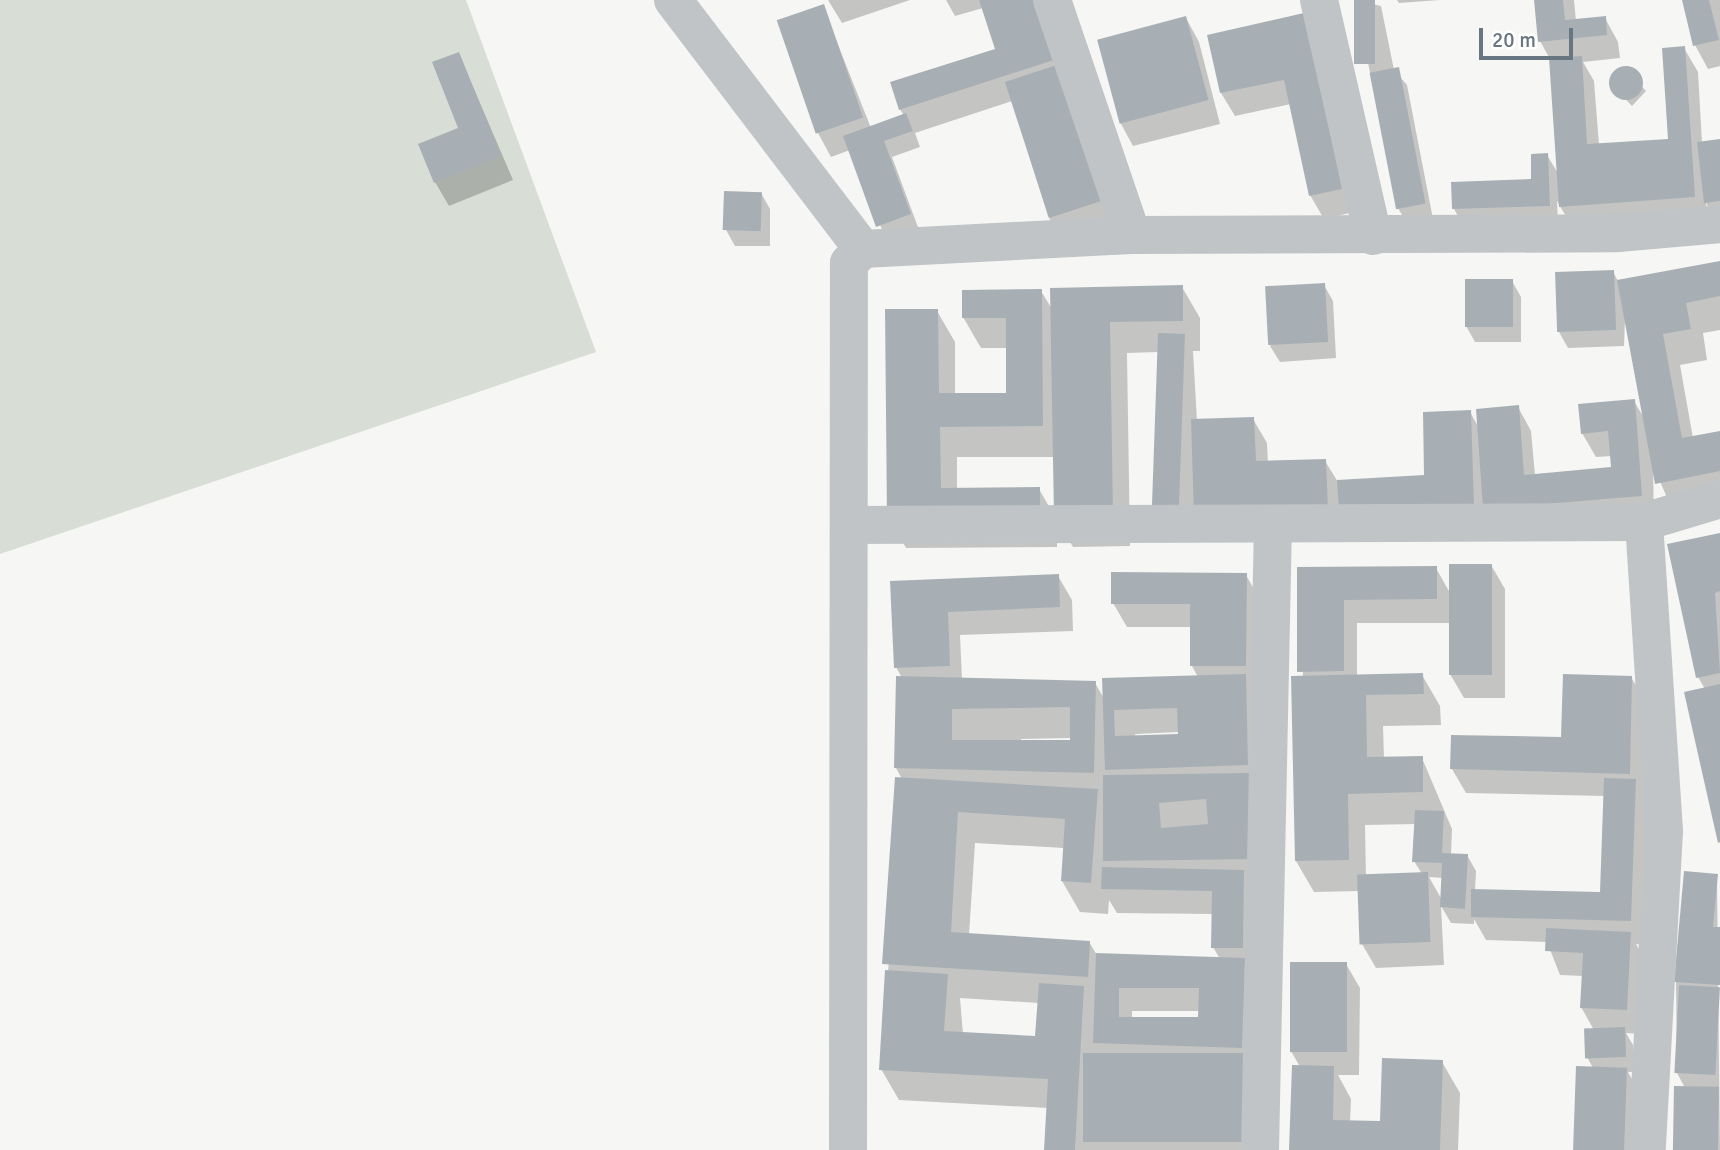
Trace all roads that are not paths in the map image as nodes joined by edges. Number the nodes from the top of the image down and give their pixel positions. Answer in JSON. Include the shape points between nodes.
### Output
{"nodes":[{"id":1,"x":673,"y":0,"type":"edge"},
{"id":2,"x":1052,"y":0,"type":"edge"},
{"id":3,"x":1319,"y":0,"type":"edge"},
{"id":4,"x":1720,"y":224,"type":"edge"},
{"id":5,"x":1132,"y":235,"type":"junction"},
{"id":6,"x":1373,"y":236,"type":"junction"},
{"id":7,"x":863,"y":249,"type":"junction"},
{"id":8,"x":1720,"y":499,"type":"edge"},
{"id":9,"x":1644,"y":522,"type":"junction"},
{"id":10,"x":851,"y":525,"type":"junction"},
{"id":11,"x":1273,"y":525,"type":"junction"},
{"id":12,"x":848,"y":1150,"type":"edge"},
{"id":13,"x":1260,"y":1150,"type":"edge"},
{"id":14,"x":1647,"y":1150,"type":"edge"}],
"edges":[{"from":1,"to":7,"type":"street"},
{"from":2,"to":5,"type":"street"},
{"from":3,"to":6,"type":"street"},
{"from":4,"to":6,"type":"street","via":[[1618,233]]},
{"from":5,"to":6,"type":"street"},
{"from":5,"to":7,"type":"street"},
{"from":7,"to":10,"type":"street","via":[[849,263]]},
{"from":8,"to":9,"type":"street"},
{"from":9,"to":11,"type":"street"},
{"from":9,"to":14,"type":"street","via":[[1664,831]]},
{"from":10,"to":11,"type":"street"},
{"from":10,"to":12,"type":"street"},
{"from":11,"to":13,"type":"street"}]}
